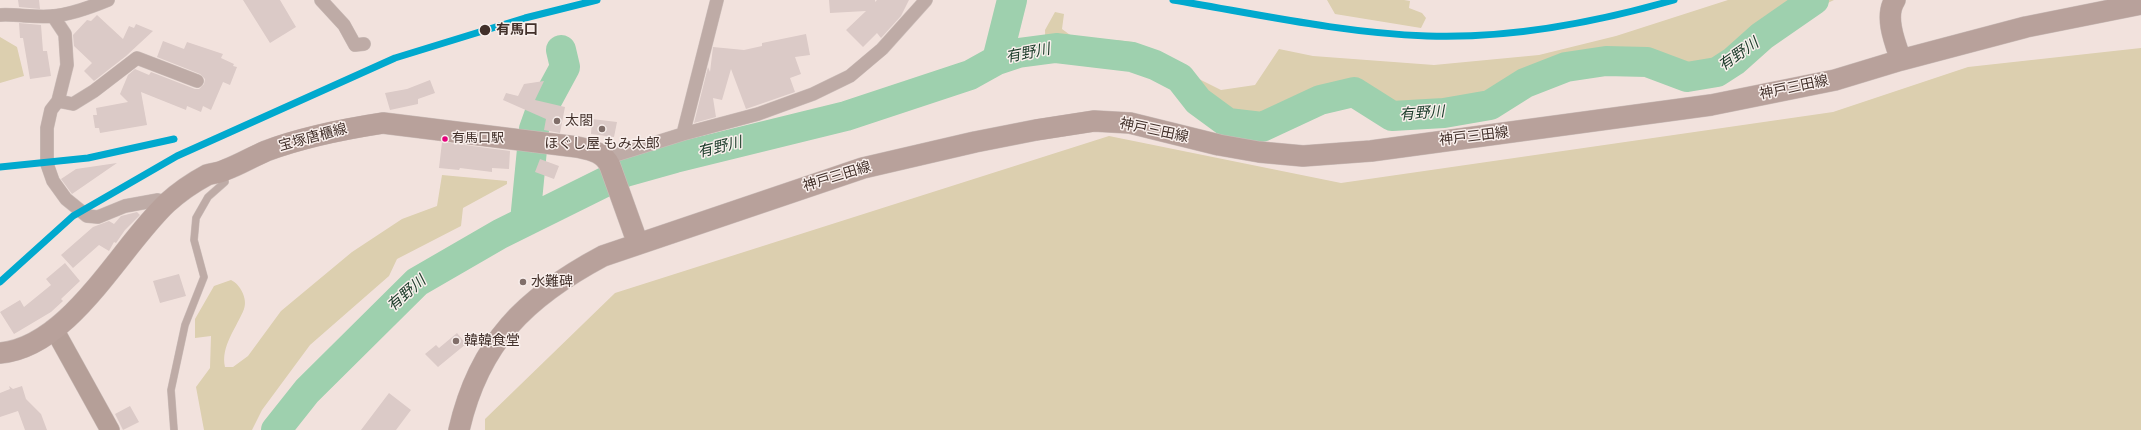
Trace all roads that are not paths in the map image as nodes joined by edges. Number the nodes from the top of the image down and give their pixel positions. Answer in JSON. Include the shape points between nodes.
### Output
{"nodes":[{"id":1,"x":108,"y":0,"type":"edge"},
{"id":2,"x":321,"y":0,"type":"edge"},
{"id":3,"x":717,"y":0,"type":"edge"},
{"id":4,"x":926,"y":0,"type":"edge"},
{"id":5,"x":1895,"y":0,"type":"edge"},
{"id":6,"x":2141,"y":4,"type":"edge"},
{"id":7,"x":0,"y":16,"type":"edge"},
{"id":8,"x":53,"y":16,"type":"junction"},
{"id":9,"x":364,"y":44,"type":"dead end"},
{"id":10,"x":1901,"y":60,"type":"junction"},
{"id":11,"x":197,"y":81,"type":"dead end"},
{"id":12,"x":58,"y":101,"type":"junction"},
{"id":13,"x":683,"y":134,"type":"junction"},
{"id":14,"x":608,"y":162,"type":"junction"},
{"id":15,"x":224,"y":171,"type":"junction"},
{"id":16,"x":168,"y":202,"type":"junction"},
{"id":17,"x":638,"y":244,"type":"junction"},
{"id":18,"x":54,"y":329,"type":"junction"},
{"id":19,"x":0,"y":353,"type":"edge"},
{"id":20,"x":110,"y":430,"type":"edge"},
{"id":21,"x":174,"y":430,"type":"edge"},
{"id":22,"x":459,"y":430,"type":"edge"}],
"edges":[{"from":1,"to":8,"type":"street"},
{"from":2,"to":9,"type":"street","via":[[344,25],[354,45]]},
{"from":3,"to":13,"type":"street"},
{"from":4,"to":13,"type":"street","via":[[882,49],[850,76],[813,94],[758,114]]},
{"from":5,"to":10,"type":"main road","via":[[1891,6],[1892,36]]},
{"from":6,"to":10,"type":"main road","name":"神戸三田線","via":[[2026,27]]},
{"from":7,"to":8,"type":"street"},
{"from":8,"to":12,"type":"street","via":[[65,34],[67,65]]},
{"from":10,"to":17,"type":"main road","name":"神戸三田線","via":[[1835,80],[1711,105],[1371,151],[1303,156],[1259,152],[1130,124],[1094,121],[974,142],[863,168]]},
{"from":11,"to":12,"type":"street","via":[[137,58],[73,104]]},
{"from":12,"to":16,"type":"street","via":[[51,110],[47,128],[47,164],[53,182],[76,208],[87,216],[98,217],[125,206],[158,200]]},
{"from":13,"to":14,"type":"street"},
{"from":14,"to":15,"type":"main road","name":"宝塚唐櫃線","via":[[589,150],[383,123],[353,127],[306,139],[267,151]]},
{"from":14,"to":17,"type":"main road"},
{"from":15,"to":16,"type":"main road","name":"宝塚唐櫃線","via":[[208,175]]},
{"from":15,"to":21,"type":"lane","via":[[226,182],[208,197],[196,218],[194,240],[204,277],[185,325],[171,390]]},
{"from":16,"to":18,"type":"main road","name":"宝塚唐櫃線","via":[[77,309]]},
{"from":17,"to":22,"type":"main road","name":"神戸三田線","via":[[603,256],[579,268],[544,292],[520,314],[495,342],[482,363],[463,410]]},
{"from":18,"to":19,"type":"main road","name":"宝塚唐櫃線","via":[[31,344]]},
{"from":18,"to":20,"type":"street"}]}
